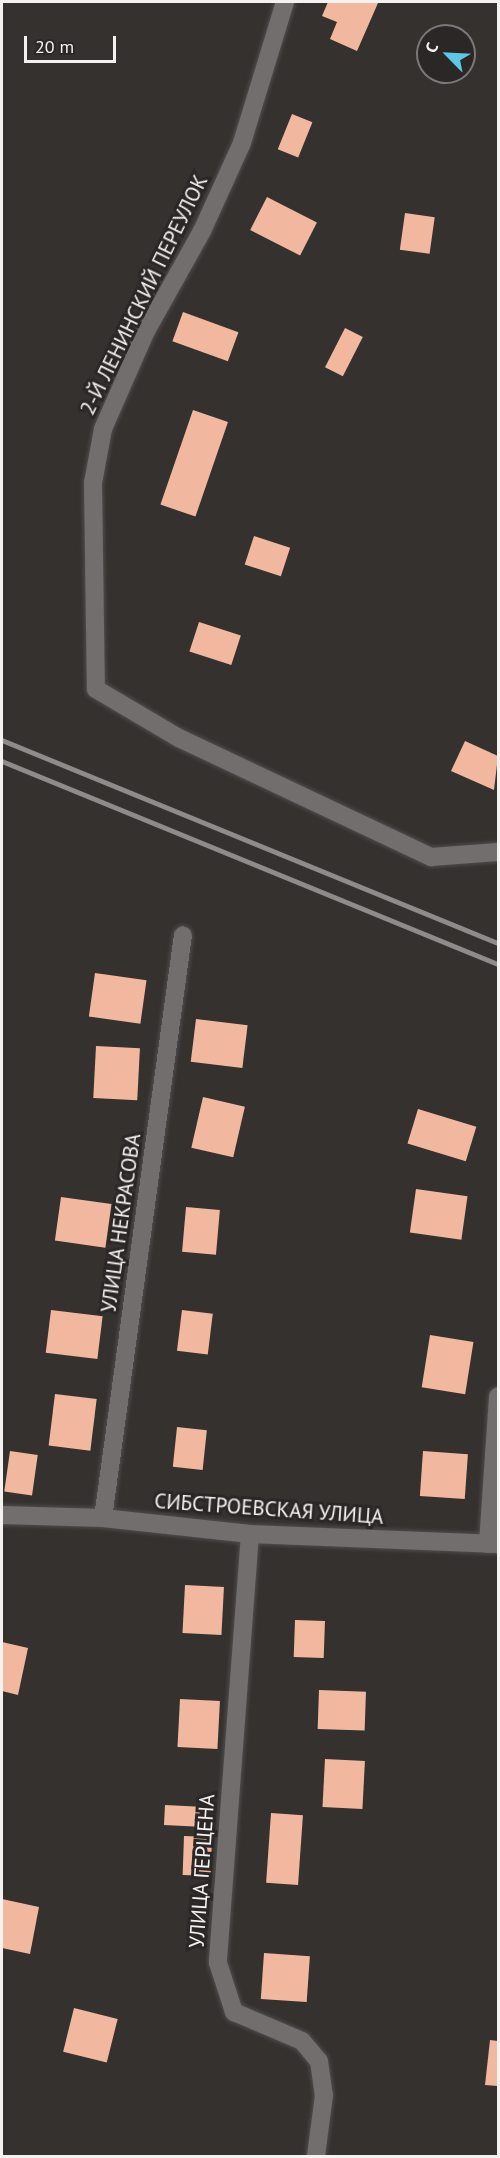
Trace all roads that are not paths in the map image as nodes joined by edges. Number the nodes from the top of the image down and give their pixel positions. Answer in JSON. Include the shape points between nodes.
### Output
{"nodes":[{"id":1,"x":285,"y":2,"type":"edge"},
{"id":2,"x":498,"y":852,"type":"edge"},
{"id":3,"x":183,"y":935,"type":"dead end"},
{"id":4,"x":498,"y":1396,"type":"edge"},
{"id":5,"x":2,"y":1515,"type":"edge"},
{"id":6,"x":104,"y":1518,"type":"junction"},
{"id":7,"x":250,"y":1534,"type":"junction"},
{"id":8,"x":493,"y":1544,"type":"edge"},
{"id":9,"x":316,"y":2157,"type":"edge"}],
"edges":[{"from":1,"to":2,"type":"street","name":"2-Й ЛЕНИНСКИЙ ПЕРЕУЛОК","via":[[242,143],[103,429],[93,483],[96,689],[179,738],[431,857]]},
{"from":3,"to":6,"type":"street","name":"УЛИЦА НЕКРАСОВА"},
{"from":4,"to":8,"type":"street"},
{"from":5,"to":6,"type":"street","name":"СИБСТРОЕВСКАЯ УЛИЦА"},
{"from":6,"to":7,"type":"street","name":"СИБСТРОЕВСКАЯ УЛИЦА"},
{"from":7,"to":8,"type":"street","name":"СИБСТРОЕВСКАЯ УЛИЦА"},
{"from":7,"to":9,"type":"street","name":"УЛИЦА ГЕРЦЕНА","via":[[218,1963],[234,2012],[302,2041],[319,2061],[324,2095]]}]}
